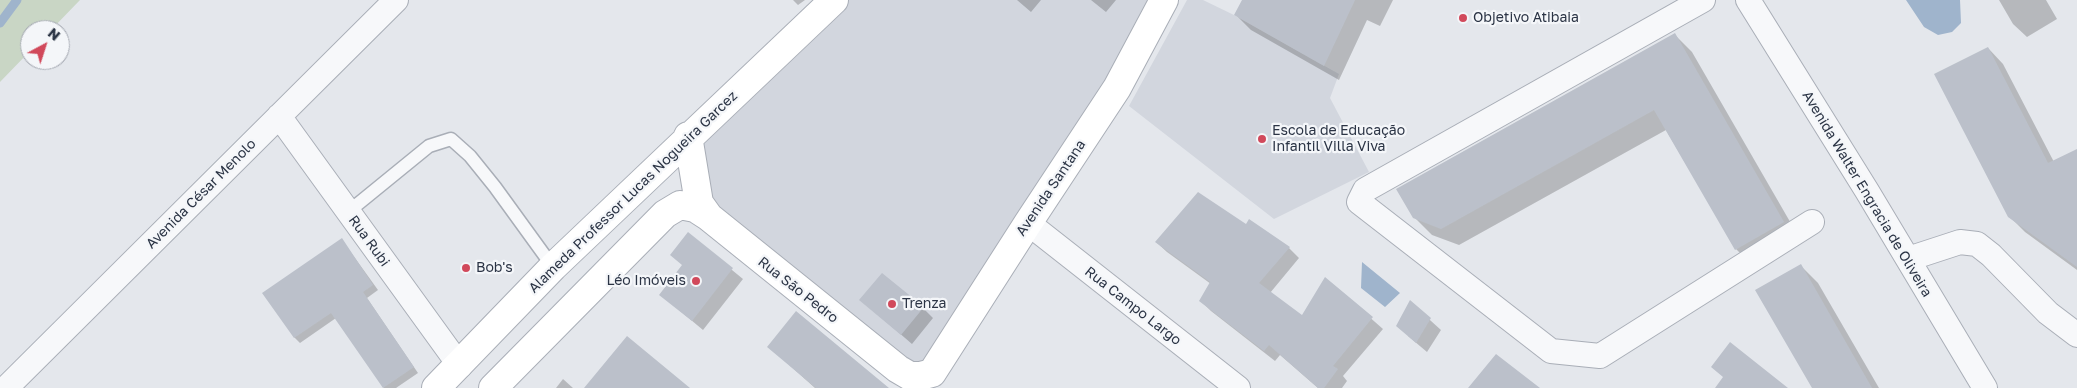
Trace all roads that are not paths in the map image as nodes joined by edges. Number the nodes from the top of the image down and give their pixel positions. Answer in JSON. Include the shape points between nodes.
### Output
{"nodes":[{"id":1,"x":396,"y":0,"type":"edge"},
{"id":2,"x":834,"y":0,"type":"edge"},
{"id":3,"x":1164,"y":0,"type":"edge"},
{"id":4,"x":1703,"y":0,"type":"edge"},
{"id":5,"x":1748,"y":0,"type":"edge"},
{"id":6,"x":279,"y":116,"type":"junction"},
{"id":7,"x":688,"y":136,"type":"junction"},
{"id":8,"x":348,"y":212,"type":"junction"},
{"id":9,"x":709,"y":217,"type":"junction"},
{"id":10,"x":1812,"y":222,"type":"dead end"},
{"id":11,"x":1028,"y":223,"type":"junction"},
{"id":12,"x":1908,"y":259,"type":"junction"},
{"id":13,"x":553,"y":267,"type":"junction"},
{"id":14,"x":2077,"y":335,"type":"edge"},
{"id":15,"x":460,"y":366,"type":"junction"},
{"id":16,"x":932,"y":373,"type":"joint"},
{"id":17,"x":6,"y":388,"type":"edge"},
{"id":18,"x":436,"y":388,"type":"edge"},
{"id":19,"x":493,"y":388,"type":"edge"},
{"id":20,"x":1238,"y":388,"type":"edge"},
{"id":21,"x":1985,"y":388,"type":"edge"}],
"edges":[{"from":1,"to":6,"type":"street","name":"Avenida César Menolo"},
{"from":2,"to":7,"type":"main road","name":"Alameda Professor Lucas Nogueira Garcez"},
{"from":3,"to":11,"type":"main road","name":"Avenida Santana","via":[[1118,88]]},
{"from":4,"to":10,"type":"street","via":[[1365,190],[1359,202],[1551,351],[1600,356]]},
{"from":5,"to":12,"type":"street","name":"Avenida Walter Engracia de Oliveira"},
{"from":6,"to":8,"type":"street","name":"Rua Rubi"},
{"from":6,"to":17,"type":"street","name":"Avenida César Menolo"},
{"from":7,"to":9,"type":"main road","via":[[699,203]]},
{"from":7,"to":13,"type":"main road","name":"Alameda Professor Lucas Nogueira Garcez"},
{"from":8,"to":13,"type":"lane","via":[[429,146],[451,140],[470,156],[495,187]]},
{"from":8,"to":15,"type":"street","name":"Rua Rubi"},
{"from":9,"to":16,"type":"main road","name":"Rua São Pedro","via":[[898,369],[910,376]]},
{"from":9,"to":19,"type":"main road","name":"Rua São Pedro","via":[[695,208],[680,205],[665,214]]},
{"from":11,"to":16,"type":"main road","name":"Avenida Santana"},
{"from":11,"to":20,"type":"street","name":"Rua Campo Largo"},
{"from":12,"to":14,"type":"street","via":[[1960,242],[1977,244],[1992,255],[2048,313]]},
{"from":12,"to":21,"type":"street","name":"Avenida Walter Engracia de Oliveira"},
{"from":13,"to":15,"type":"main road","name":"Alameda Professor Lucas Nogueira Garcez"},
{"from":15,"to":18,"type":"main road","name":"Alameda Professor Lucas Nogueira Garcez"}]}
